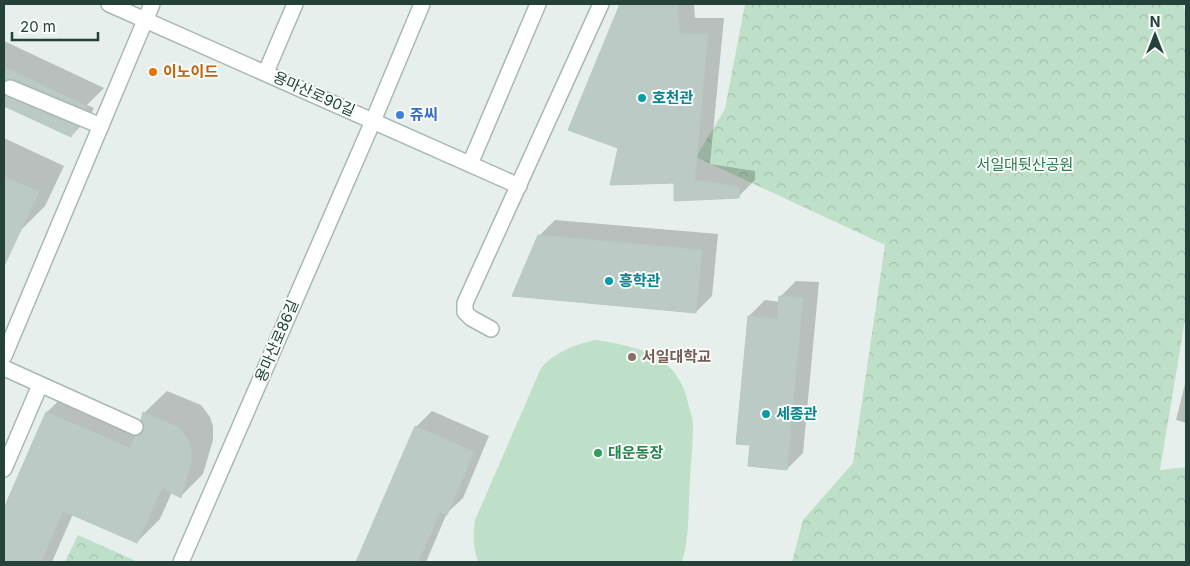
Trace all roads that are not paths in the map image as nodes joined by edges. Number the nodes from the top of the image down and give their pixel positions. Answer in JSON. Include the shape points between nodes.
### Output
{"nodes":[{"id":1,"x":109,"y":4,"type":"edge"},
{"id":2,"x":152,"y":4,"type":"edge"},
{"id":3,"x":295,"y":4,"type":"edge"},
{"id":4,"x":422,"y":4,"type":"edge"},
{"id":5,"x":538,"y":4,"type":"edge"},
{"id":6,"x":601,"y":4,"type":"edge"},
{"id":7,"x":146,"y":19,"type":"junction"},
{"id":8,"x":266,"y":72,"type":"junction"},
{"id":9,"x":10,"y":88,"type":"dead end"},
{"id":10,"x":373,"y":121,"type":"junction"},
{"id":11,"x":101,"y":126,"type":"junction"},
{"id":12,"x":470,"y":164,"type":"junction"},
{"id":13,"x":519,"y":186,"type":"junction"},
{"id":14,"x":491,"y":329,"type":"dead end"},
{"id":15,"x":4,"y":356,"type":"edge"},
{"id":16,"x":4,"y":368,"type":"edge"},
{"id":17,"x":40,"y":385,"type":"junction"},
{"id":18,"x":135,"y":427,"type":"dead end"},
{"id":19,"x":4,"y":469,"type":"edge"},
{"id":20,"x":182,"y":562,"type":"edge"}],
"edges":[{"from":1,"to":7,"type":"street","name":"용마산로90길"},
{"from":2,"to":7,"type":"street"},
{"from":3,"to":8,"type":"street"},
{"from":4,"to":10,"type":"street","name":"용마산로86길"},
{"from":5,"to":12,"type":"street"},
{"from":6,"to":13,"type":"street"},
{"from":7,"to":8,"type":"street","name":"용마산로90길"},
{"from":7,"to":11,"type":"street"},
{"from":8,"to":10,"type":"street","name":"용마산로90길"},
{"from":9,"to":11,"type":"street"},
{"from":10,"to":12,"type":"street","name":"용마산로90길"},
{"from":10,"to":20,"type":"street","name":"용마산로86길"},
{"from":11,"to":15,"type":"street"},
{"from":12,"to":13,"type":"street","name":"용마산로90길"},
{"from":13,"to":14,"type":"street","via":[[465,303],[465,312]]},
{"from":16,"to":17,"type":"street"},
{"from":17,"to":18,"type":"street"},
{"from":17,"to":19,"type":"street"}]}
